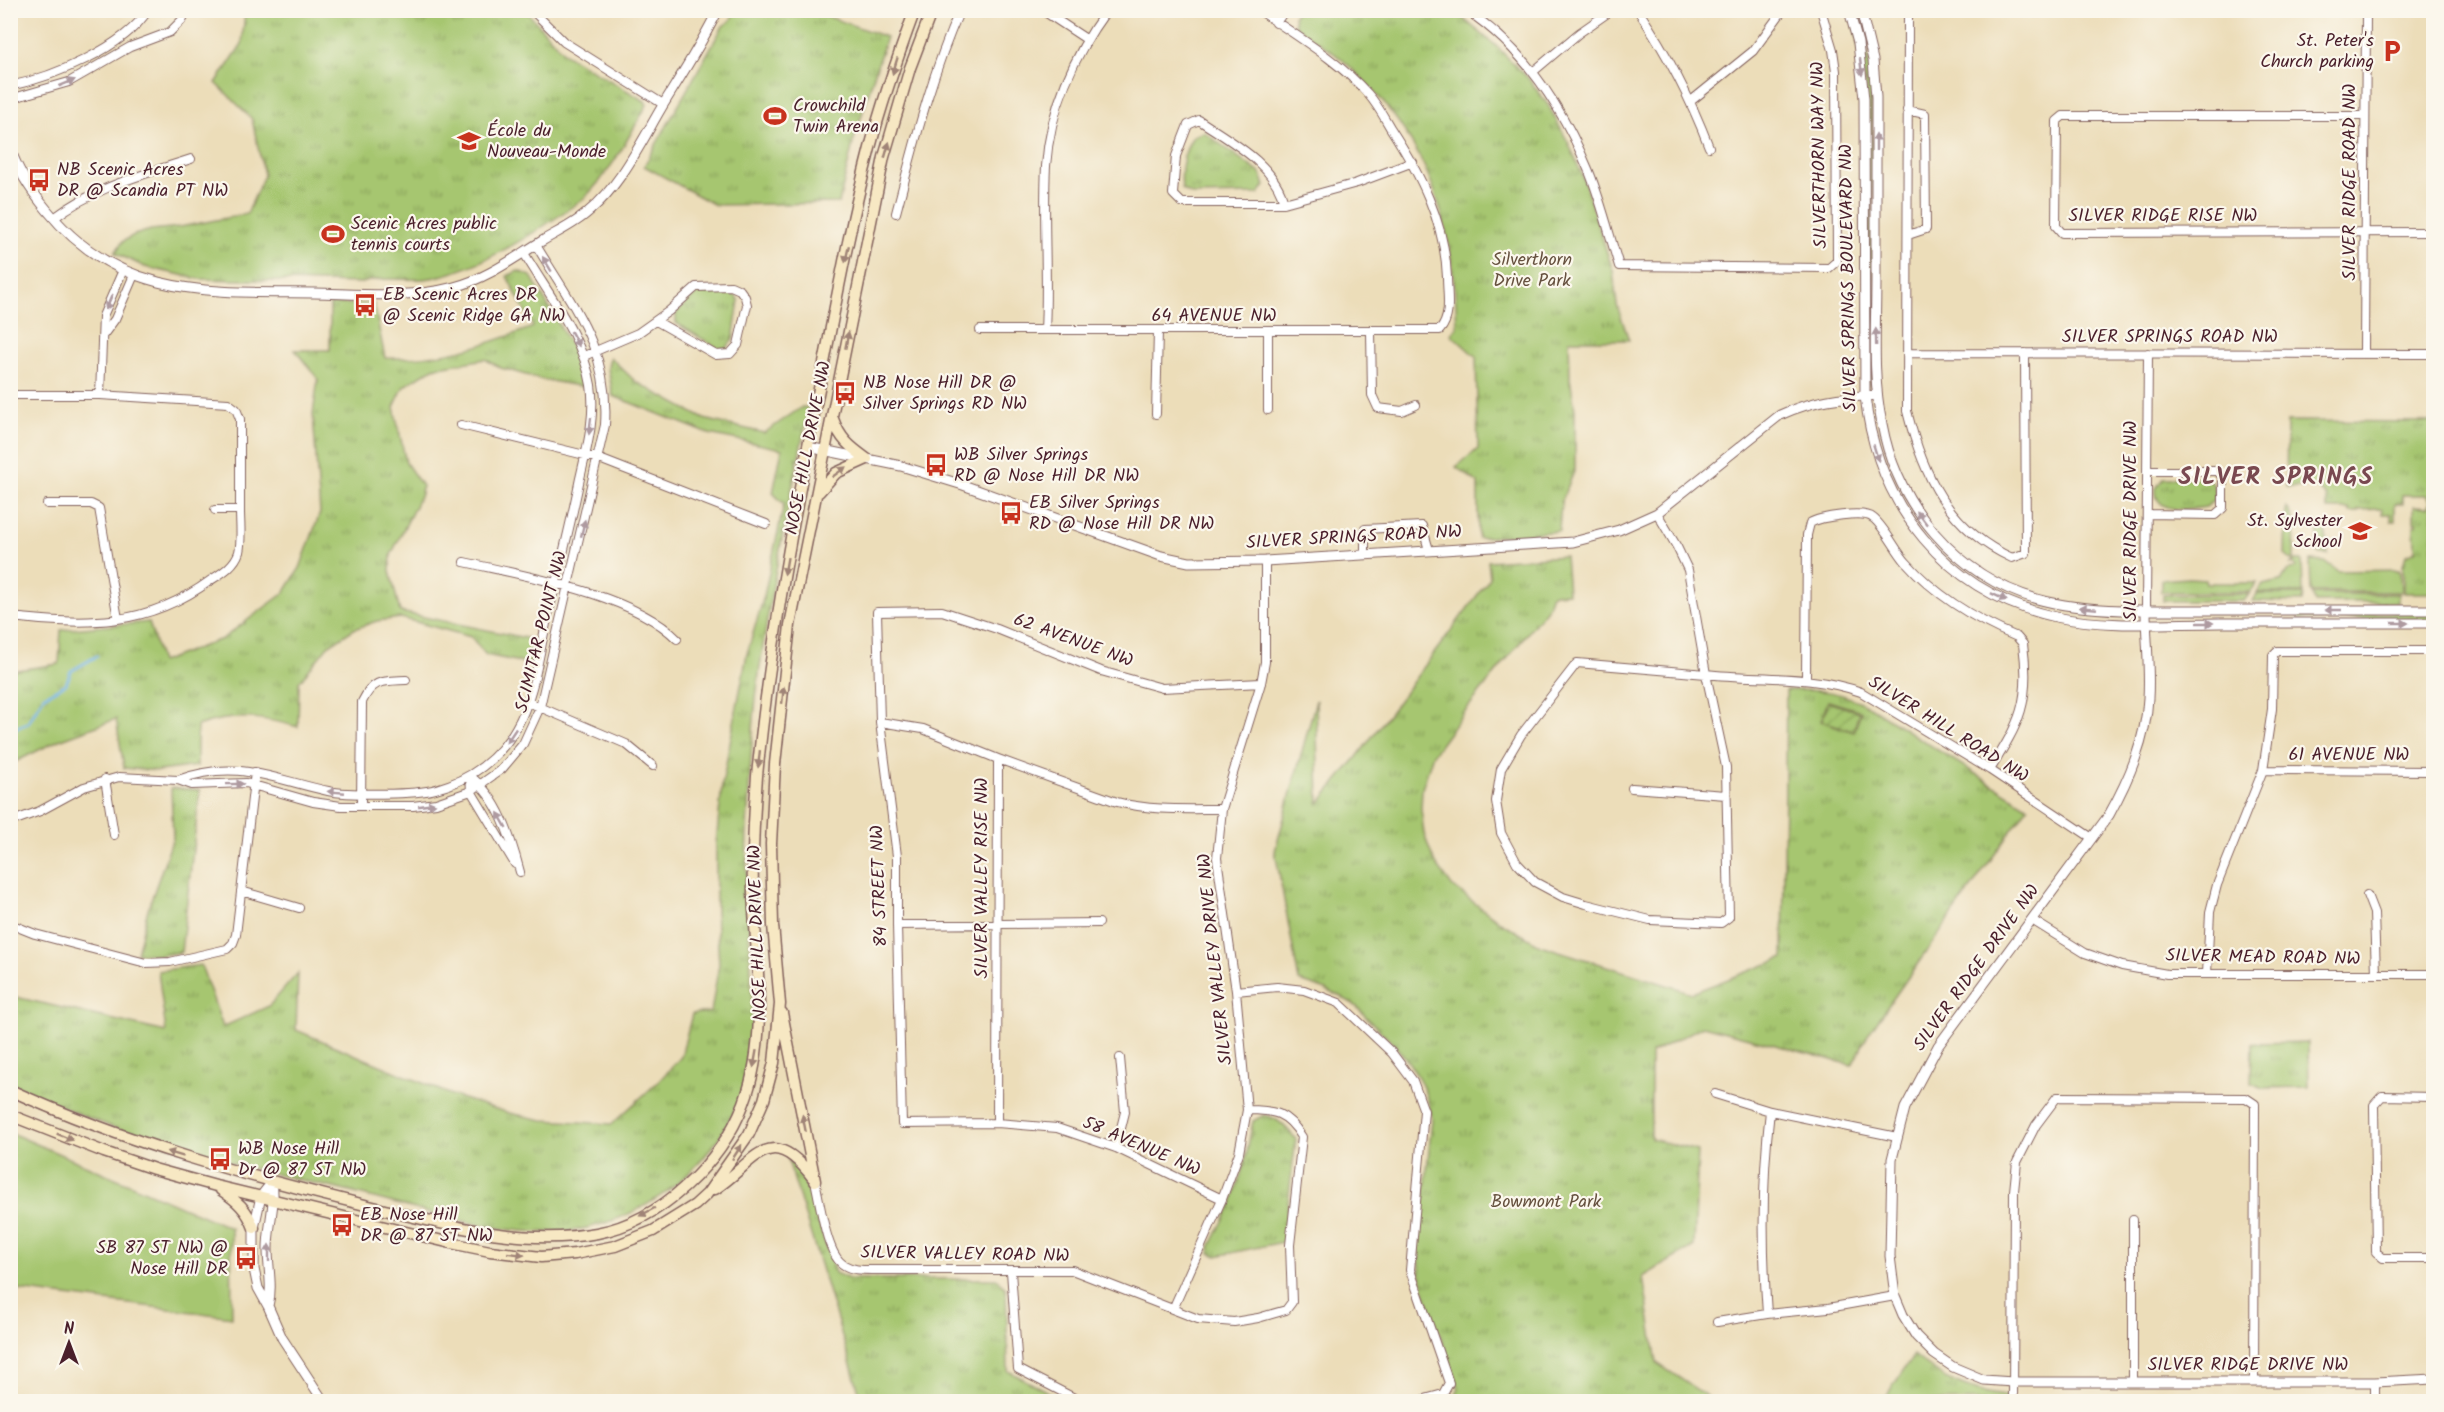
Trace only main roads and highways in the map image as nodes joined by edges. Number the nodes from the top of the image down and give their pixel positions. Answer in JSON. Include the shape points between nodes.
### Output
{"nodes":[{"id":1,"x":915,"y":10,"type":"edge"},
{"id":2,"x":932,"y":10,"type":"edge"},
{"id":3,"x":832,"y":419,"type":"junction"},
{"id":4,"x":818,"y":493,"type":"junction"},
{"id":5,"x":780,"y":1004,"type":"junction"},
{"id":6,"x":10,"y":1090,"type":"edge"},
{"id":7,"x":10,"y":1115,"type":"edge"},
{"id":8,"x":216,"y":1186,"type":"junction"},
{"id":9,"x":707,"y":1194,"type":"junction"},
{"id":10,"x":254,"y":1228,"type":"road end"}],
"edges":[{"from":1,"to":6,"type":"main road","name":"NOSE HILL DRIVE NW","one_way":true,"via":[[870,149],[808,447],[770,656],[757,779],[753,887],[759,1026],[756,1058],[743,1105],[721,1146],[685,1188],[650,1212],[604,1232],[536,1239],[478,1230],[272,1182],[150,1146]]},
{"from":3,"to":2,"type":"main road","name":"NOSE HILL DRIVE NW","one_way":true,"via":[[884,157]]},
{"from":3,"to":4,"type":"main road","name":"NOSE HILL DRIVE NW"},
{"from":4,"to":3,"type":"main road","one_way":true,"via":[[836,472],[867,459],[846,444]]},
{"from":5,"to":4,"type":"main road","name":"NOSE HILL DRIVE NW","one_way":true,"via":[[771,844],[775,764],[790,625]]},
{"from":9,"to":5,"type":"main road","name":"NOSE HILL DRIVE NW","one_way":true,"via":[[749,1134],[764,1100],[774,1064]]},
{"from":9,"to":5,"type":"main road","one_way":true,"via":[[752,1156],[769,1150],[795,1157],[815,1181]]},
{"from":7,"to":8,"type":"main road","name":"NOSE HILL DRIVE NW","one_way":true,"via":[[104,1152]]},
{"from":8,"to":9,"type":"main road","name":"NOSE HILL DRIVE NW","one_way":true,"via":[[490,1251],[541,1257],[615,1246],[652,1231]]},
{"from":8,"to":10,"type":"main road","via":[[240,1204]]}]}
